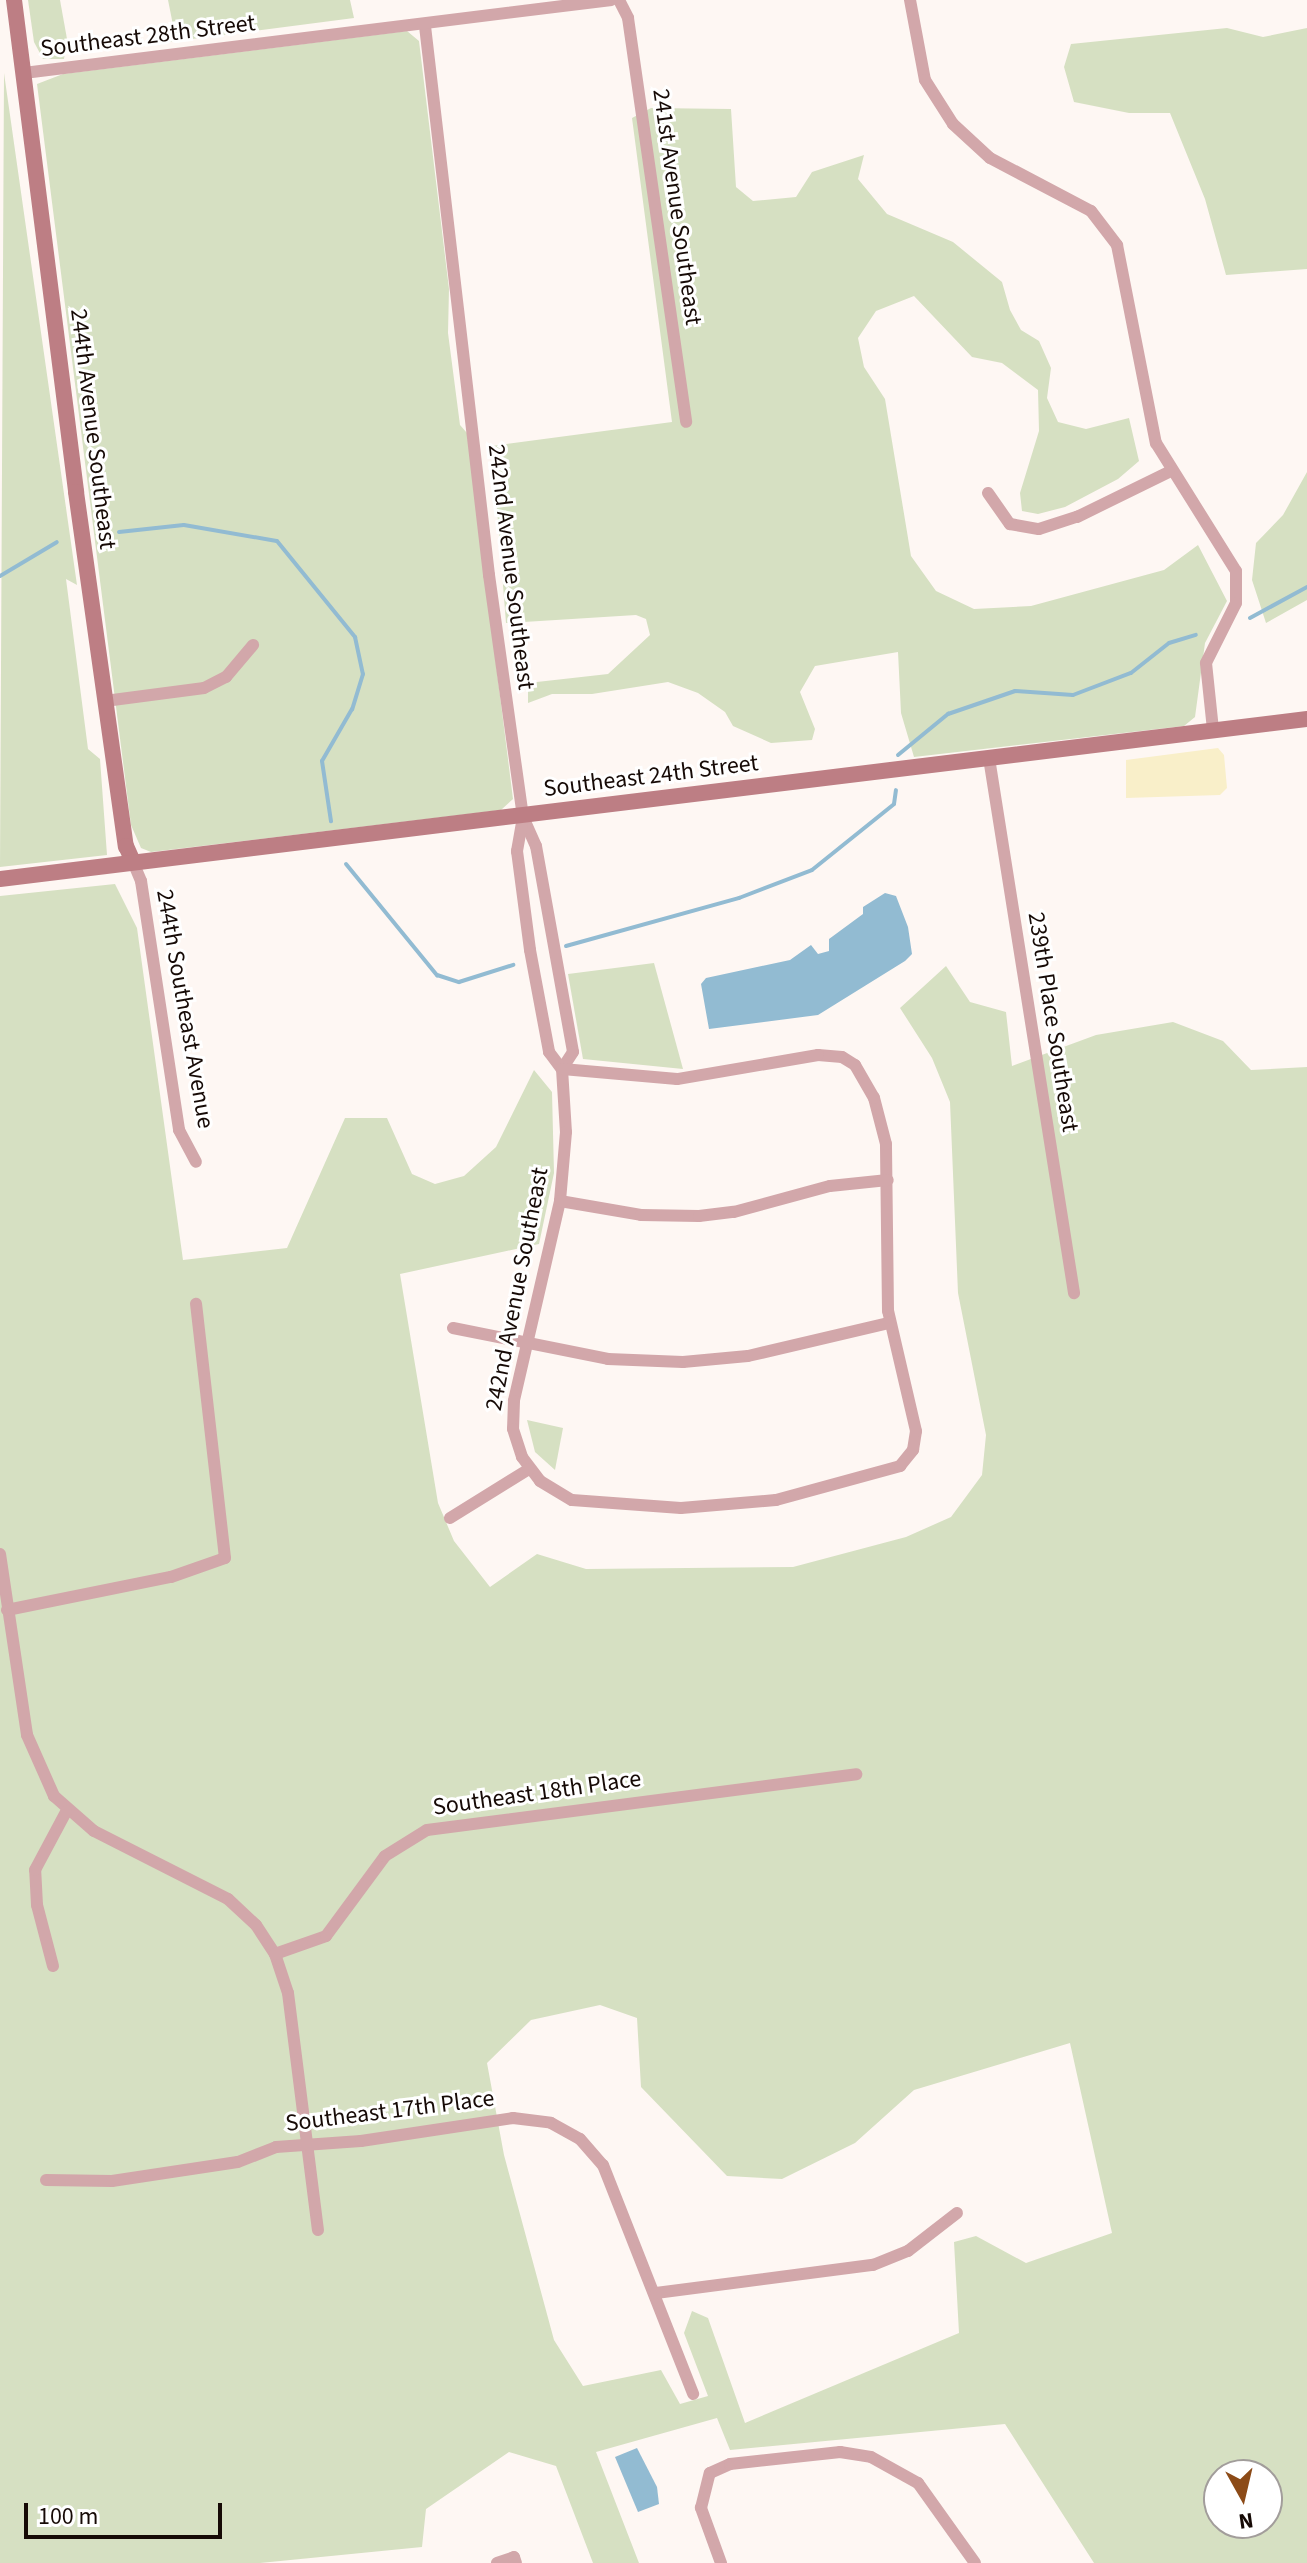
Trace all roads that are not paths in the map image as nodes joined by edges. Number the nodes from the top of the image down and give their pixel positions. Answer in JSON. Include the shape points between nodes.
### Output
{"nodes":[{"id":1,"x":14,"y":0,"type":"edge"},
{"id":2,"x":611,"y":0,"type":"edge"},
{"id":3,"x":619,"y":0,"type":"edge"},
{"id":4,"x":910,"y":0,"type":"edge"},
{"id":5,"x":425,"y":26,"type":"junction"},
{"id":6,"x":24,"y":73,"type":"junction"},
{"id":7,"x":686,"y":422,"type":"dead end"},
{"id":8,"x":1169,"y":472,"type":"junction"},
{"id":9,"x":988,"y":493,"type":"dead end"},
{"id":10,"x":253,"y":645,"type":"dead end"},
{"id":11,"x":105,"y":701,"type":"junction"},
{"id":12,"x":1307,"y":719,"type":"edge"},
{"id":13,"x":1213,"y":730,"type":"junction"},
{"id":14,"x":989,"y":758,"type":"junction"},
{"id":15,"x":523,"y":817,"type":"junction"},
{"id":16,"x":133,"y":862,"type":"junction"},
{"id":17,"x":0,"y":879,"type":"edge"},
{"id":18,"x":562,"y":1069,"type":"junction"},
{"id":19,"x":196,"y":1162,"type":"dead end"},
{"id":20,"x":888,"y":1180,"type":"junction"},
{"id":21,"x":560,"y":1201,"type":"junction"},
{"id":22,"x":1074,"y":1293,"type":"dead end"},
{"id":23,"x":196,"y":1304,"type":"dead end"},
{"id":24,"x":889,"y":1323,"type":"junction"},
{"id":25,"x":453,"y":1328,"type":"dead end"},
{"id":26,"x":529,"y":1345,"type":"junction"},
{"id":27,"x":529,"y":1469,"type":"junction"},
{"id":28,"x":450,"y":1518,"type":"dead end"},
{"id":29,"x":0,"y":1554,"type":"edge"},
{"id":30,"x":7,"y":1610,"type":"junction"},
{"id":31,"x":856,"y":1774,"type":"dead end"},
{"id":32,"x":66,"y":1812,"type":"junction"},
{"id":33,"x":275,"y":1954,"type":"junction"},
{"id":34,"x":53,"y":1966,"type":"dead end"},
{"id":35,"x":310,"y":2143,"type":"junction"},
{"id":36,"x":46,"y":2180,"type":"dead end"},
{"id":37,"x":957,"y":2213,"type":"dead end"},
{"id":38,"x":318,"y":2230,"type":"dead end"},
{"id":39,"x":656,"y":2293,"type":"junction"},
{"id":40,"x":693,"y":2394,"type":"dead end"},
{"id":41,"x":497,"y":2563,"type":"edge"},
{"id":42,"x":516,"y":2563,"type":"edge"},
{"id":43,"x":721,"y":2563,"type":"edge"},
{"id":44,"x":975,"y":2563,"type":"edge"}],
"edges":[{"from":1,"to":6,"type":"street","name":"244th Avenue Southeast"},
{"from":2,"to":5,"type":"street","name":"Southeast 28th Street"},
{"from":3,"to":7,"type":"street","name":"241st Avenue Southeast","via":[[628,18]]},
{"from":4,"to":8,"type":"street","via":[[925,80],[953,124],[990,158],[1091,211],[1106,226],[1125,266],[1151,428]]},
{"from":5,"to":6,"type":"street","name":"Southeast 28th Street"},
{"from":5,"to":15,"type":"street","name":"242nd Avenue Southeast"},
{"from":6,"to":11,"type":"street","name":"244th Avenue Southeast"},
{"from":8,"to":9,"type":"street","via":[[1077,517],[1039,529],[1010,524]]},
{"from":8,"to":13,"type":"street","via":[[1222,541],[1236,571],[1236,603],[1206,663]]},
{"from":10,"to":11,"type":"street","via":[[226,677],[204,688]]},
{"from":11,"to":16,"type":"street","name":"244th Avenue Southeast","via":[[126,846]]},
{"from":12,"to":13,"type":"street","name":"Southeast 24th Street"},
{"from":13,"to":14,"type":"street","name":"Southeast 24th Street"},
{"from":14,"to":15,"type":"street","name":"Southeast 24th Street"},
{"from":14,"to":22,"type":"street","name":"239th Place Southeast"},
{"from":15,"to":16,"type":"street","name":"Southeast 24th Street"},
{"from":15,"to":18,"type":"street","name":"242nd Avenue Southeast","via":[[517,851],[530,950],[549,1052]]},
{"from":15,"to":18,"type":"street","name":"242nd Avenue Southeast","via":[[536,846],[573,1052]]},
{"from":16,"to":17,"type":"street","name":"Southeast 24th Street"},
{"from":16,"to":19,"type":"street","name":"244th Southeast Avenue","via":[[141,881],[179,1130]]},
{"from":18,"to":20,"type":"street","via":[[702,1079],[818,1055],[842,1057],[855,1065],[874,1098],[886,1144]]},
{"from":18,"to":21,"type":"street","name":"242nd Avenue Southeast","via":[[566,1132]]},
{"from":20,"to":21,"type":"street","via":[[830,1186],[699,1216],[641,1215]]},
{"from":20,"to":24,"type":"street"},
{"from":21,"to":26,"type":"street","name":"242nd Avenue Southeast"},
{"from":23,"to":30,"type":"street","via":[[225,1558],[171,1577]]},
{"from":24,"to":26,"type":"street","via":[[718,1361],[642,1362]]},
{"from":24,"to":27,"type":"street","via":[[916,1431],[913,1450],[900,1466],[776,1500],[715,1508],[588,1504],[557,1495]]},
{"from":25,"to":26,"type":"street"},
{"from":26,"to":27,"type":"street","name":"242nd Avenue Southeast","via":[[512,1414],[516,1443]]},
{"from":27,"to":28,"type":"street"},
{"from":29,"to":30,"type":"street"},
{"from":30,"to":32,"type":"street","via":[[33,1760]]},
{"from":31,"to":33,"type":"street","name":"Southeast 18th Place","via":[[439,1826],[385,1856],[326,1936]]},
{"from":32,"to":33,"type":"street","via":[[118,1845],[228,1899],[256,1925]]},
{"from":32,"to":34,"type":"street","via":[[35,1870],[37,1905]]},
{"from":33,"to":35,"type":"street","via":[[288,1993]]},
{"from":35,"to":36,"type":"street","name":"Southeast 17th Place","via":[[276,2147],[238,2162],[138,2177]]},
{"from":35,"to":38,"type":"street"},
{"from":35,"to":39,"type":"street","name":"Southeast 17th Place","via":[[513,2118],[551,2123],[580,2139],[603,2165]]},
{"from":37,"to":39,"type":"street","via":[[908,2251],[873,2265]]},
{"from":39,"to":40,"type":"street"},
{"from":41,"to":42,"type":"street","via":[[514,2557]]},
{"from":43,"to":44,"type":"street","via":[[701,2496],[710,2473],[719,2467],[840,2452],[889,2464],[930,2495]]}]}
